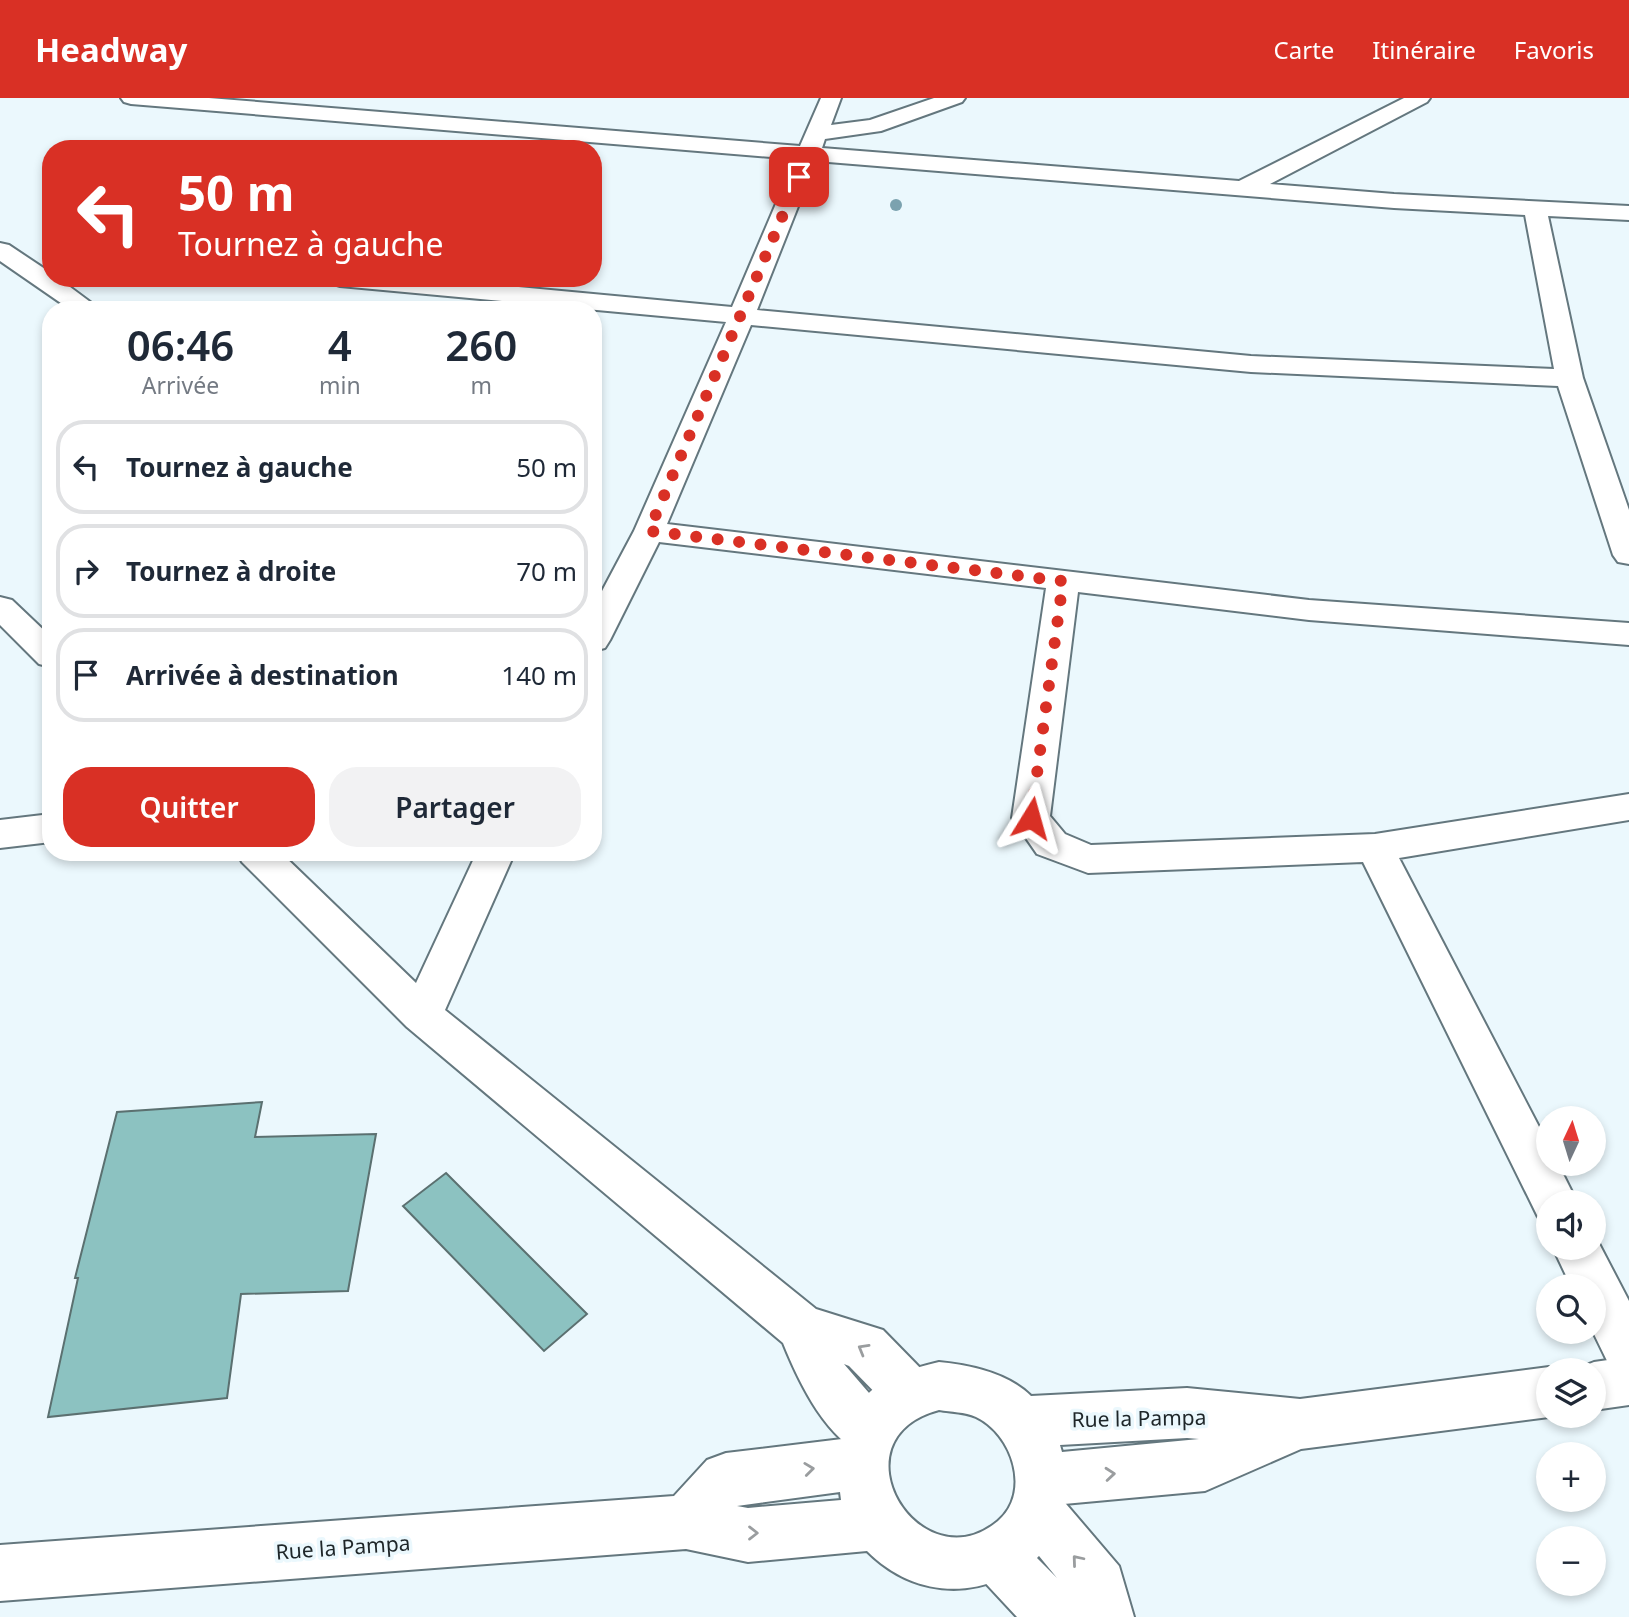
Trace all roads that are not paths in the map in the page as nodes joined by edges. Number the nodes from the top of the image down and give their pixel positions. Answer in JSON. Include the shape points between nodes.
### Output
{"nodes":[{"id":1,"x":131,"y":98,"type":"edge"},
{"id":2,"x":831,"y":98,"type":"edge"},
{"id":3,"x":956,"y":98,"type":"edge"},
{"id":4,"x":1420,"y":98,"type":"edge"},
{"id":5,"x":176,"y":100,"type":"edge"},
{"id":6,"x":478,"y":107,"type":"dead end"},
{"id":7,"x":464,"y":125,"type":"junction"},
{"id":8,"x":812,"y":144,"type":"junction"},
{"id":9,"x":1244,"y":188,"type":"junction"},
{"id":10,"x":1535,"y":208,"type":"junction"},
{"id":11,"x":1627,"y":211,"type":"edge"},
{"id":12,"x":0,"y":248,"type":"edge"},
{"id":13,"x":38,"y":249,"type":"dead end"},
{"id":14,"x":42,"y":278,"type":"edge"},
{"id":15,"x":55,"y":287,"type":"edge"},
{"id":16,"x":365,"y":287,"type":"edge"},
{"id":17,"x":75,"y":301,"type":"edge"},
{"id":18,"x":540,"y":301,"type":"edge"},
{"id":19,"x":602,"y":306,"type":"edge"},
{"id":20,"x":741,"y":317,"type":"junction"},
{"id":21,"x":1569,"y":379,"type":"junction"},
{"id":22,"x":649,"y":531,"type":"junction"},
{"id":23,"x":1629,"y":555,"type":"edge"},
{"id":24,"x":1063,"y":581,"type":"junction"},
{"id":25,"x":0,"y":607,"type":"edge"},
{"id":26,"x":602,"y":622,"type":"edge"},
{"id":27,"x":1629,"y":634,"type":"edge"},
{"id":28,"x":42,"y":647,"type":"edge"},
{"id":29,"x":1629,"y":807,"type":"edge"},
{"id":30,"x":42,"y":829,"type":"edge"},
{"id":31,"x":0,"y":834,"type":"edge"},
{"id":32,"x":1375,"y":848,"type":"junction"},
{"id":33,"x":265,"y":861,"type":"edge"},
{"id":34,"x":492,"y":861,"type":"edge"},
{"id":35,"x":422,"y":1015,"type":"junction"},
{"id":36,"x":1547,"y":1190,"type":"edge"},
{"id":37,"x":1583,"y":1260,"type":"edge"},
{"id":38,"x":802,"y":1328,"type":"junction"},
{"id":39,"x":1629,"y":1352,"type":"edge"},
{"id":40,"x":1629,"y":1381,"type":"edge"},
{"id":41,"x":1606,"y":1384,"type":"edge"},
{"id":42,"x":910,"y":1393,"type":"junction"},
{"id":43,"x":1536,"y":1394,"type":"edge"},
{"id":44,"x":1020,"y":1422,"type":"junction"},
{"id":45,"x":1300,"y":1424,"type":"junction"},
{"id":46,"x":866,"y":1448,"type":"junction"},
{"id":47,"x":1039,"y":1495,"type":"junction"},
{"id":48,"x":686,"y":1522,"type":"junction"},
{"id":49,"x":880,"y":1523,"type":"junction"},
{"id":50,"x":996,"y":1555,"type":"junction"},
{"id":51,"x":0,"y":1573,"type":"edge"},
{"id":52,"x":1056,"y":1617,"type":"edge"},
{"id":53,"x":1106,"y":1617,"type":"edge"}],
"edges":[{"from":1,"to":5,"type":"street"},
{"from":2,"to":8,"type":"street"},
{"from":3,"to":8,"type":"street"},
{"from":4,"to":9,"type":"street"},
{"from":5,"to":7,"type":"street"},
{"from":6,"to":7,"type":"street"},
{"from":7,"to":8,"type":"street"},
{"from":8,"to":9,"type":"street"},
{"from":8,"to":20,"type":"street"},
{"from":9,"to":10,"type":"street"},
{"from":10,"to":11,"type":"street"},
{"from":10,"to":21,"type":"street"},
{"from":12,"to":13,"type":"street"},
{"from":12,"to":14,"type":"street"},
{"from":15,"to":17,"type":"street"},
{"from":16,"to":18,"type":"street"},
{"from":19,"to":20,"type":"street"},
{"from":20,"to":21,"type":"street","via":[[1251,364]]},
{"from":20,"to":22,"type":"street"},
{"from":21,"to":23,"type":"street"},
{"from":22,"to":24,"type":"street"},
{"from":22,"to":26,"type":"street"},
{"from":24,"to":27,"type":"street","via":[[1309,610]]},
{"from":24,"to":32,"type":"street","via":[[1031,818],[1051,844],[1088,859]]},
{"from":25,"to":28,"type":"street"},
{"from":29,"to":32,"type":"street"},
{"from":30,"to":31,"type":"street"},
{"from":32,"to":36,"type":"street"},
{"from":33,"to":35,"type":"street"},
{"from":34,"to":35,"type":"street"},
{"from":35,"to":38,"type":"street"},
{"from":37,"to":39,"type":"street"},
{"from":42,"to":38,"type":"street","one_way":true,"via":[[865,1347]]},
{"from":38,"to":46,"type":"street","via":[[821,1375]]},
{"from":40,"to":41,"type":"street"},
{"from":42,"to":44,"type":"street","via":[[939,1385],[969,1389],[998,1401]]},
{"from":42,"to":46,"type":"street","via":[[886,1409]]},
{"from":43,"to":45,"type":"street","name":"Rue la Pampa"},
{"from":44,"to":45,"type":"street","name":"Rue la Pampa","via":[[1187,1413]]},
{"from":44,"to":47,"type":"street","via":[[1036,1449]]},
{"from":47,"to":45,"type":"street","name":"Rue la Pampa","one_way":true,"via":[[1205,1465]]},
{"from":48,"to":46,"type":"street","one_way":true,"via":[[726,1479]]},
{"from":46,"to":49,"type":"street","via":[[865,1494]]},
{"from":47,"to":50,"type":"street","via":[[1020,1536]]},
{"from":53,"to":47,"type":"street","one_way":true,"via":[[1098,1586]]},
{"from":48,"to":49,"type":"street","name":"Rue la Pampa","one_way":true,"via":[[748,1535]]},
{"from":48,"to":51,"type":"street","name":"Rue la Pampa"},
{"from":49,"to":50,"type":"street","via":[[902,1547],[932,1560],[965,1564]]},
{"from":50,"to":52,"type":"street"}]}
